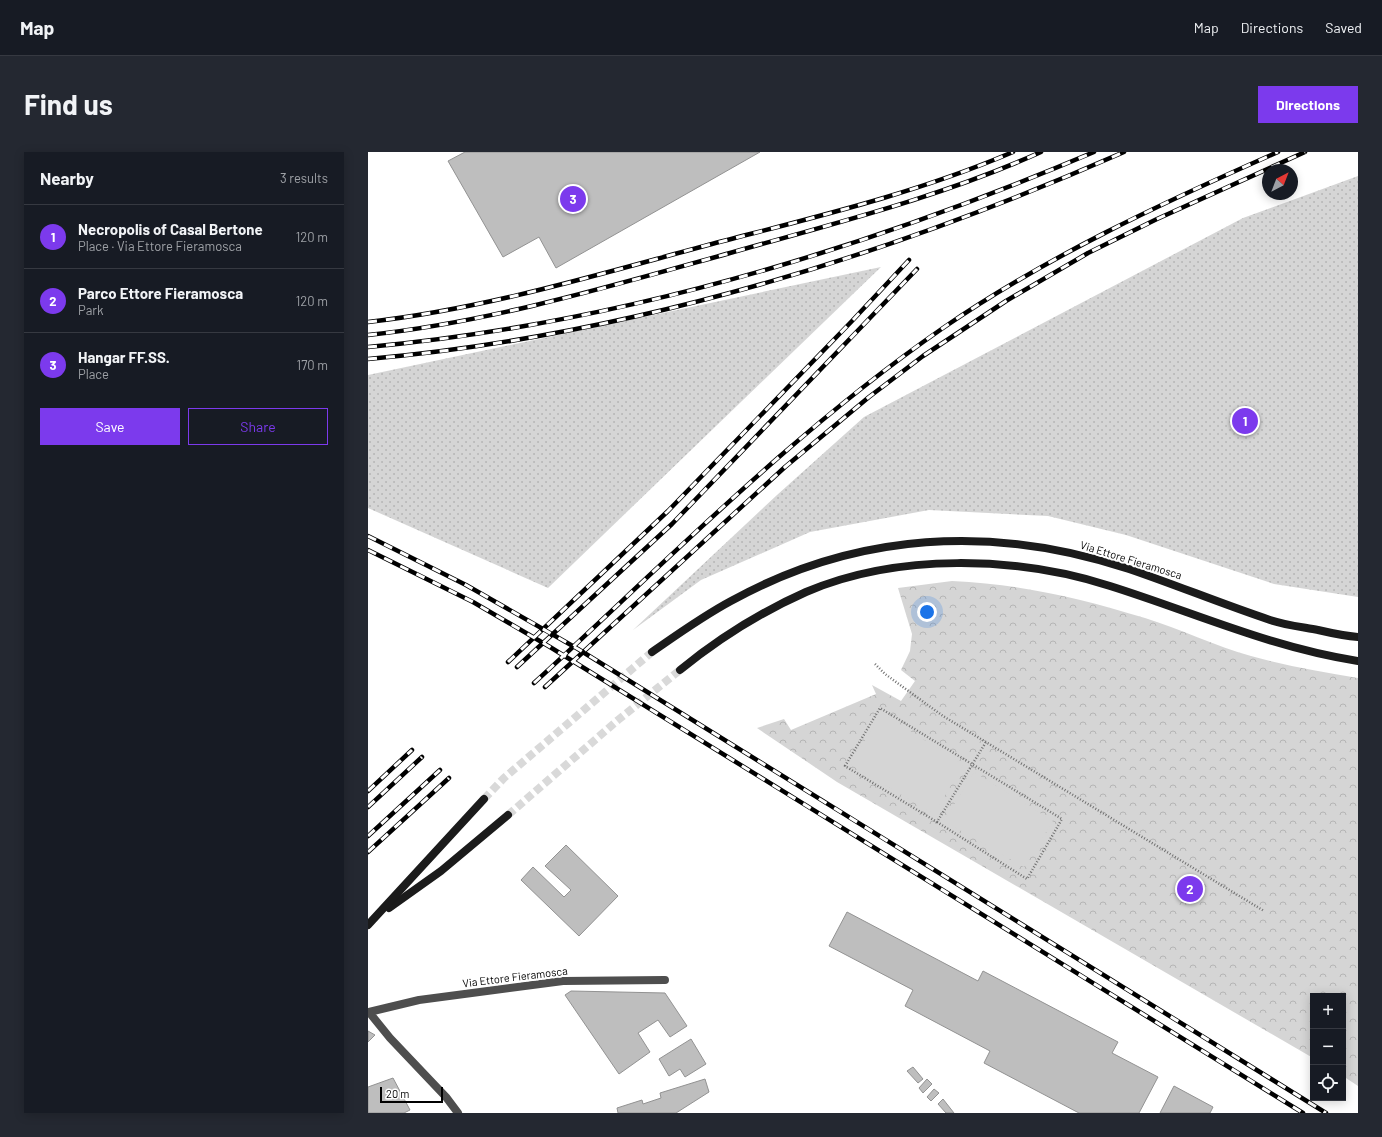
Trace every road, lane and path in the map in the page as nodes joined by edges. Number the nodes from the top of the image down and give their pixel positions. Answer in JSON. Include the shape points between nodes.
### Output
{"nodes":[{"id":1,"x":1358,"y":637,"type":"edge"},
{"id":2,"x":652,"y":652,"type":"tunnel mouth"},
{"id":3,"x":1358,"y":661,"type":"edge"},
{"id":4,"x":875,"y":664,"type":"dead end"},
{"id":5,"x":680,"y":670,"type":"tunnel mouth"},
{"id":6,"x":986,"y":742,"type":"junction"},
{"id":7,"x":972,"y":765,"type":"junction"},
{"id":8,"x":484,"y":799,"type":"tunnel mouth"},
{"id":9,"x":508,"y":815,"type":"tunnel mouth"},
{"id":10,"x":937,"y":822,"type":"junction"},
{"id":11,"x":1264,"y":911,"type":"dead end"},
{"id":12,"x":377,"y":917,"type":"junction"},
{"id":13,"x":368,"y":925,"type":"edge"},
{"id":14,"x":665,"y":980,"type":"dead end"},
{"id":15,"x":368,"y":1011,"type":"edge"},
{"id":16,"x":458,"y":1113,"type":"edge"}],
"edges":[{"from":1,"to":2,"type":"street","name":"Via Ettore Fieramosca","via":[[1272,620],[1096,559],[1034,545],[958,540],[891,545],[808,566],[730,601]]},
{"from":3,"to":5,"type":"street","via":[[1296,649],[1108,585],[1022,568],[969,564],[874,572],[824,586],[786,602],[732,631]]},
{"from":4,"to":6,"type":"path","via":[[943,716]]},
{"from":6,"to":7,"type":"path"},
{"from":6,"to":11,"type":"path"},
{"from":7,"to":10,"type":"path"},
{"from":7,"to":10,"type":"path","via":[[1062,819],[1027,879]]},
{"from":7,"to":10,"type":"path","via":[[880,708],[845,766]]},
{"from":8,"to":12,"type":"street"},
{"from":9,"to":12,"type":"street","via":[[441,871]]},
{"from":12,"to":13,"type":"street"},
{"from":14,"to":15,"type":"street","name":"Via Ettore Fieramosca","via":[[563,981],[419,1000]]},
{"from":15,"to":16,"type":"street"}]}
